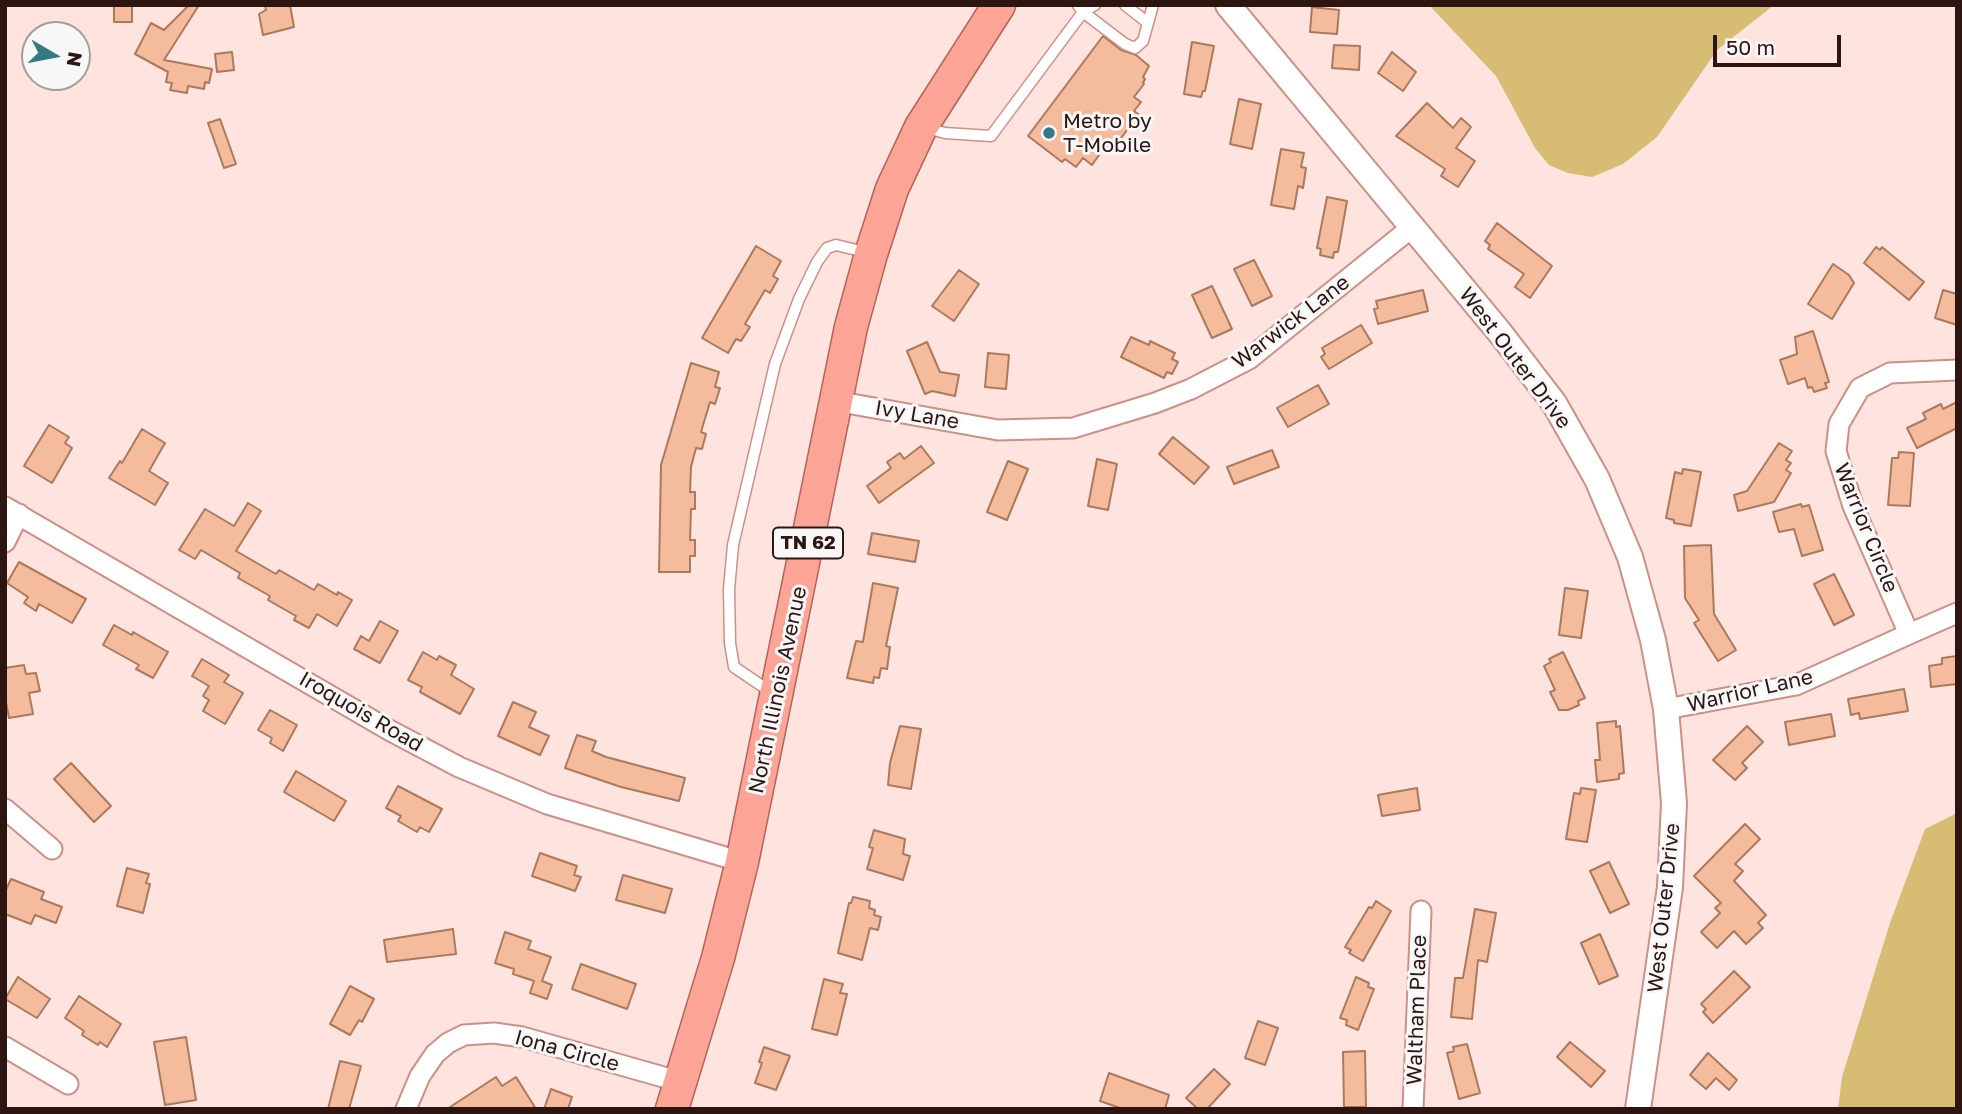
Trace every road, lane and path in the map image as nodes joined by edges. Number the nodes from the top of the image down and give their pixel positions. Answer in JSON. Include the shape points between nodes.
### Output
{"nodes":[{"id":1,"x":999,"y":5,"type":"edge"},
{"id":2,"x":1095,"y":5,"type":"edge"},
{"id":3,"x":1125,"y":5,"type":"edge"},
{"id":4,"x":1153,"y":5,"type":"edge"},
{"id":5,"x":1228,"y":5,"type":"edge"},
{"id":6,"x":1081,"y":9,"type":"edge"},
{"id":7,"x":1148,"y":23,"type":"junction"},
{"id":8,"x":921,"y":127,"type":"junction"},
{"id":9,"x":1411,"y":228,"type":"junction"},
{"id":10,"x":871,"y":254,"type":"junction"},
{"id":11,"x":1957,"y":370,"type":"edge"},
{"id":12,"x":835,"y":401,"type":"junction"},
{"id":13,"x":998,"y":430,"type":"joint"},
{"id":14,"x":12,"y":510,"type":"edge"},
{"id":15,"x":5,"y":542,"type":"edge"},
{"id":16,"x":1957,"y":612,"type":"edge"},
{"id":17,"x":1909,"y":634,"type":"junction"},
{"id":18,"x":778,"y":696,"type":"junction"},
{"id":19,"x":1666,"y":709,"type":"junction"},
{"id":20,"x":5,"y":809,"type":"edge"},
{"id":21,"x":52,"y":849,"type":"dead end"},
{"id":22,"x":742,"y":862,"type":"junction"},
{"id":23,"x":1421,"y":911,"type":"dead end"},
{"id":24,"x":5,"y":1047,"type":"edge"},
{"id":25,"x":68,"y":1084,"type":"dead end"},
{"id":26,"x":675,"y":1101,"type":"edge"},
{"id":27,"x":407,"y":1109,"type":"edge"},
{"id":28,"x":1413,"y":1109,"type":"edge"},
{"id":29,"x":1638,"y":1109,"type":"edge"}],
"edges":[{"from":1,"to":8,"type":"highway","name":"North Illinois Avenue","number":"TN 62"},
{"from":2,"to":6,"type":"lane"},
{"from":3,"to":7,"type":"lane"},
{"from":4,"to":7,"type":"lane"},
{"from":5,"to":9,"type":"street","name":"West Outer Drive"},
{"from":6,"to":7,"type":"lane","via":[[1135,47],[1143,40]]},
{"from":6,"to":8,"type":"lane","via":[[991,136]]},
{"from":8,"to":10,"type":"highway","name":"North Illinois Avenue","number":"TN 62","via":[[892,189]]},
{"from":9,"to":13,"type":"street","name":"Warwick Lane","via":[[1248,359],[1214,378],[1155,403],[1073,428]]},
{"from":9,"to":19,"type":"street","name":"West Outer Drive","via":[[1554,403],[1597,479],[1630,557]]},
{"from":10,"to":12,"type":"highway","name":"North Illinois Avenue","number":"TN 62"},
{"from":10,"to":18,"type":"lane","via":[[836,245],[827,248],[799,299],[775,364],[733,545],[729,589],[734,667]]},
{"from":11,"to":17,"type":"street","name":"Warrior Circle","via":[[1890,373],[1860,388],[1839,424],[1836,452],[1853,506]]},
{"from":12,"to":13,"type":"street","name":"Ivy Lane"},
{"from":12,"to":18,"type":"highway","name":"North Illinois Avenue","number":"TN 62"},
{"from":14,"to":15,"type":"street"},
{"from":14,"to":22,"type":"street","name":"Iroquois Road","via":[[459,767],[554,807]]},
{"from":16,"to":17,"type":"street"},
{"from":17,"to":19,"type":"street","name":"Warrior Lane","via":[[1796,685]]},
{"from":18,"to":22,"type":"highway","name":"North Illinois Avenue","number":"TN 62"},
{"from":19,"to":29,"type":"street","name":"West Outer Drive","via":[[1674,803],[1672,862]]},
{"from":20,"to":21,"type":"street"},
{"from":22,"to":26,"type":"highway","name":"North Illinois Avenue","number":"TN 62"},
{"from":23,"to":28,"type":"street","name":"Waltham Place"},
{"from":24,"to":25,"type":"street"},
{"from":26,"to":27,"type":"street","name":"Iona Circle","via":[[522,1037],[494,1033],[464,1035],[435,1054]]}]}
